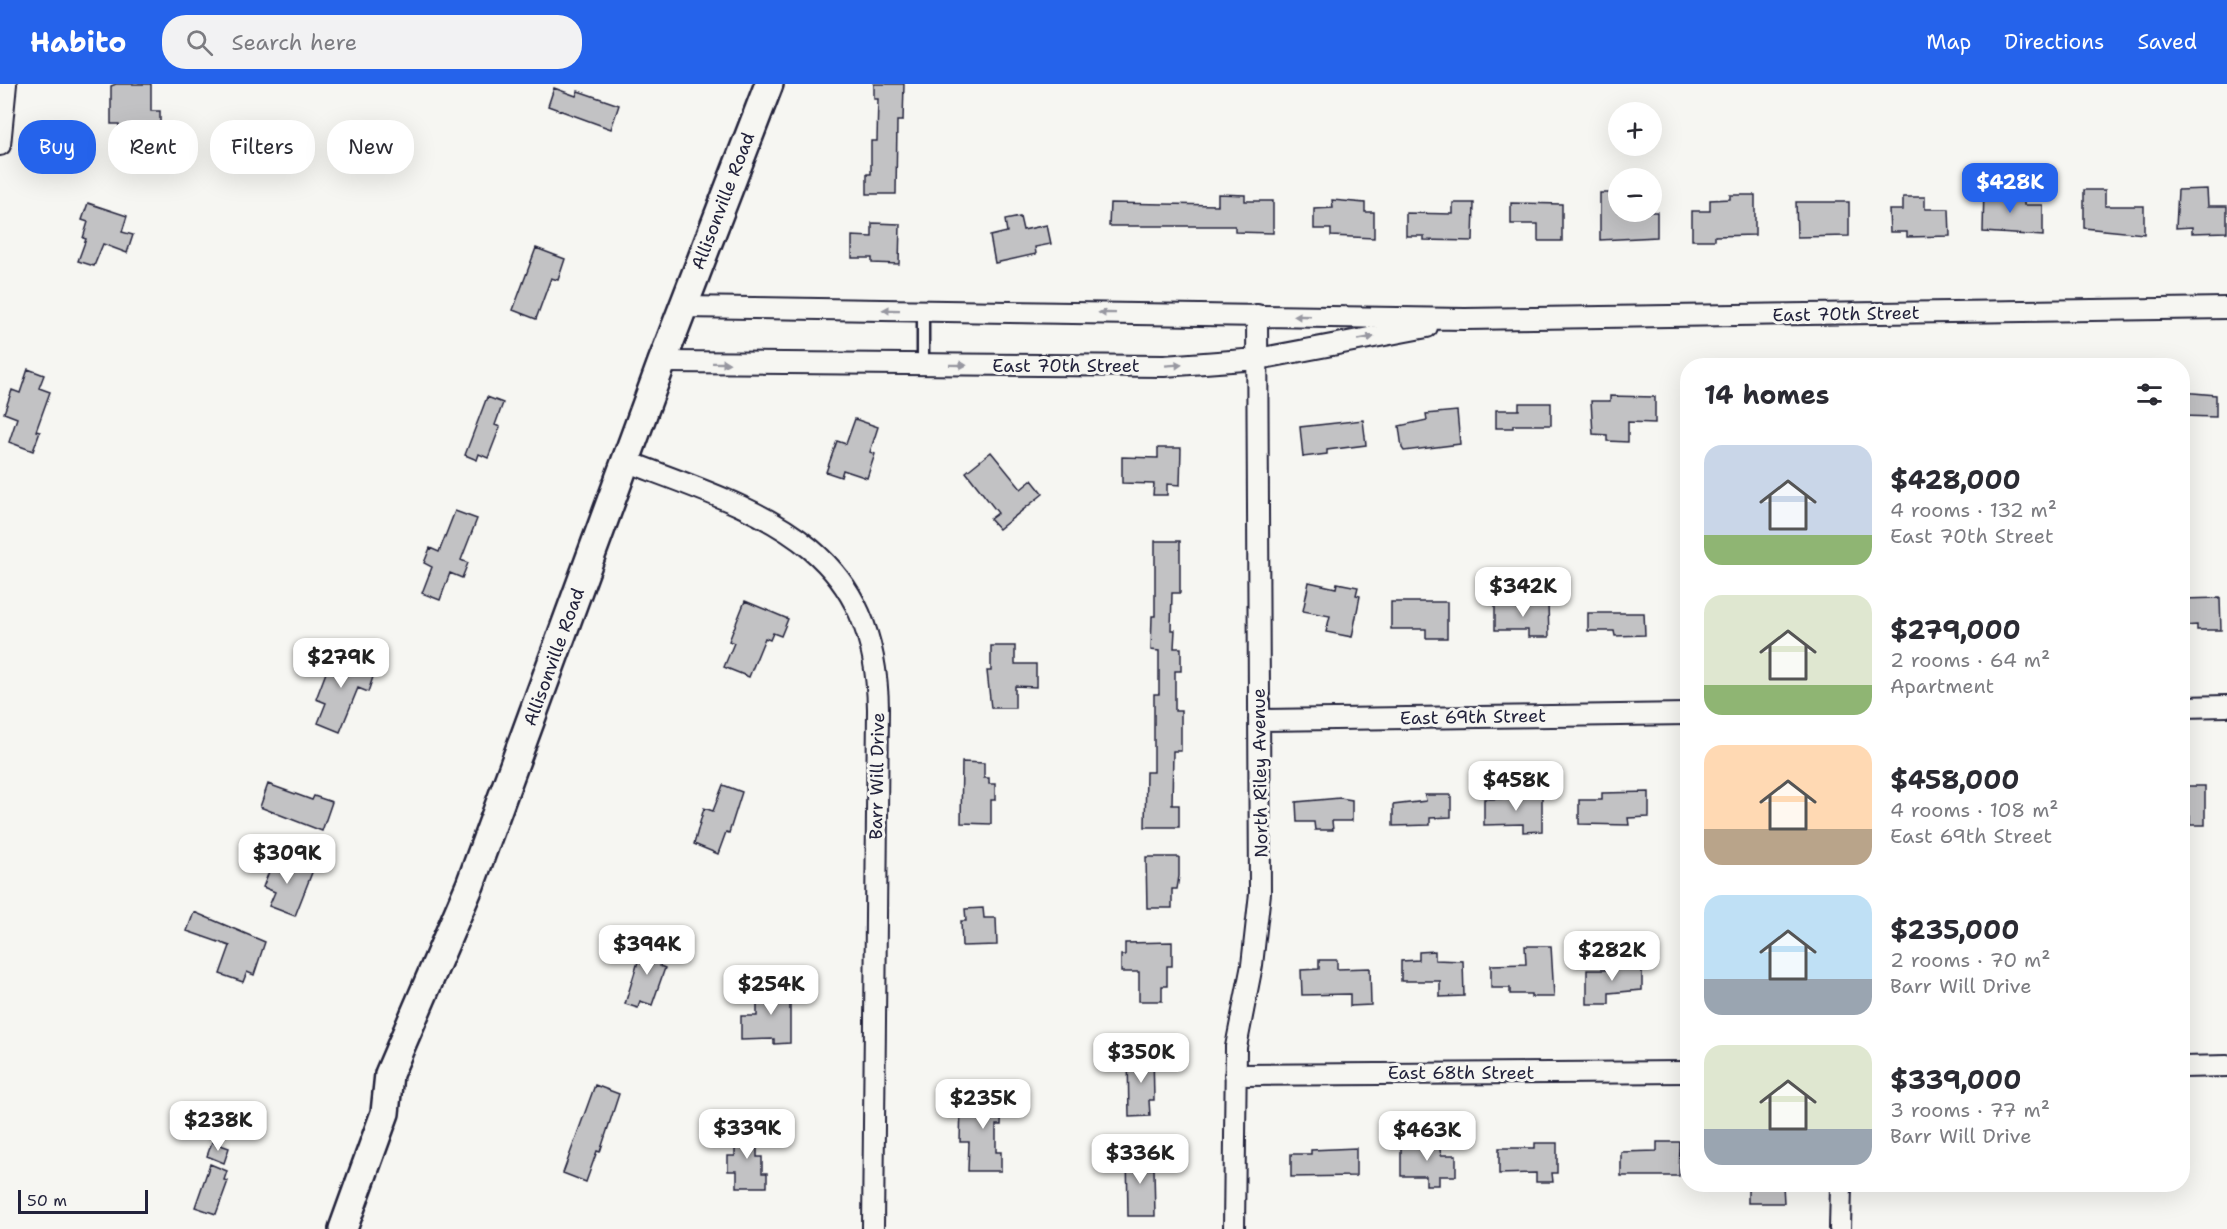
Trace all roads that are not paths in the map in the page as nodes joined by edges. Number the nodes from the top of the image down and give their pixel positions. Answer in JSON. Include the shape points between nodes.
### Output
{"nodes":[{"id":1,"x":6,"y":84,"type":"edge"},
{"id":2,"x":769,"y":84,"type":"edge"},
{"id":3,"x":0,"y":145,"type":"edge"},
{"id":4,"x":683,"y":307,"type":"junction"},
{"id":5,"x":2227,"y":308,"type":"edge"},
{"id":6,"x":923,"y":310,"type":"junction"},
{"id":7,"x":1257,"y":315,"type":"junction"},
{"id":8,"x":1466,"y":319,"type":"junction"},
{"id":9,"x":1258,"y":359,"type":"junction"},
{"id":10,"x":662,"y":362,"type":"junction"},
{"id":11,"x":923,"y":365,"type":"junction"},
{"id":12,"x":626,"y":461,"type":"junction"},
{"id":13,"x":2227,"y":706,"type":"edge"},
{"id":14,"x":2190,"y":707,"type":"edge"},
{"id":15,"x":1680,"y":714,"type":"edge"},
{"id":16,"x":1259,"y":720,"type":"junction"},
{"id":17,"x":2227,"y":1066,"type":"edge"},
{"id":18,"x":2190,"y":1067,"type":"edge"},
{"id":19,"x":1680,"y":1072,"type":"edge"},
{"id":20,"x":1235,"y":1075,"type":"junction"},
{"id":21,"x":1841,"y":1192,"type":"edge"},
{"id":22,"x":343,"y":1229,"type":"edge"},
{"id":23,"x":873,"y":1229,"type":"edge"},
{"id":24,"x":1234,"y":1229,"type":"edge"},
{"id":25,"x":1840,"y":1229,"type":"edge"}],
"edges":[{"from":1,"to":3,"type":"street"},
{"from":2,"to":4,"type":"main road","name":"Allisonville Road"},
{"from":6,"to":4,"type":"street","name":"East 70th Street","one_way":true},
{"from":4,"to":10,"type":"main road","name":"Allisonville Road"},
{"from":5,"to":8,"type":"street","name":"East 70th Street"},
{"from":7,"to":6,"type":"street","name":"East 70th Street","one_way":true},
{"from":6,"to":11,"type":"lane"},
{"from":8,"to":7,"type":"street","name":"East 70th Street","one_way":true},
{"from":7,"to":9,"type":"street","name":"North Riley Avenue"},
{"from":9,"to":8,"type":"street","name":"East 70th Street","one_way":true},
{"from":11,"to":9,"type":"street","name":"East 70th Street","one_way":true,"via":[[1133,367]]},
{"from":9,"to":16,"type":"street","name":"North Riley Avenue"},
{"from":10,"to":11,"type":"street","name":"East 70th Street","one_way":true},
{"from":10,"to":12,"type":"main road","name":"Allisonville Road"},
{"from":12,"to":22,"type":"main road","name":"Allisonville Road","via":[[470,885],[389,1074],[386,1113]]},
{"from":12,"to":23,"type":"street","name":"Barr Will Drive","via":[[744,506],[800,538],[843,585],[870,644],[877,676],[878,709]]},
{"from":13,"to":14,"type":"street"},
{"from":15,"to":16,"type":"street","name":"East 69th Street"},
{"from":16,"to":20,"type":"street","name":"North Riley Avenue","via":[[1260,893],[1252,965],[1237,1035]]},
{"from":17,"to":18,"type":"street"},
{"from":19,"to":20,"type":"street","name":"East 68th Street"},
{"from":20,"to":24,"type":"street","name":"North Riley Avenue"},
{"from":21,"to":25,"type":"street"}]}
